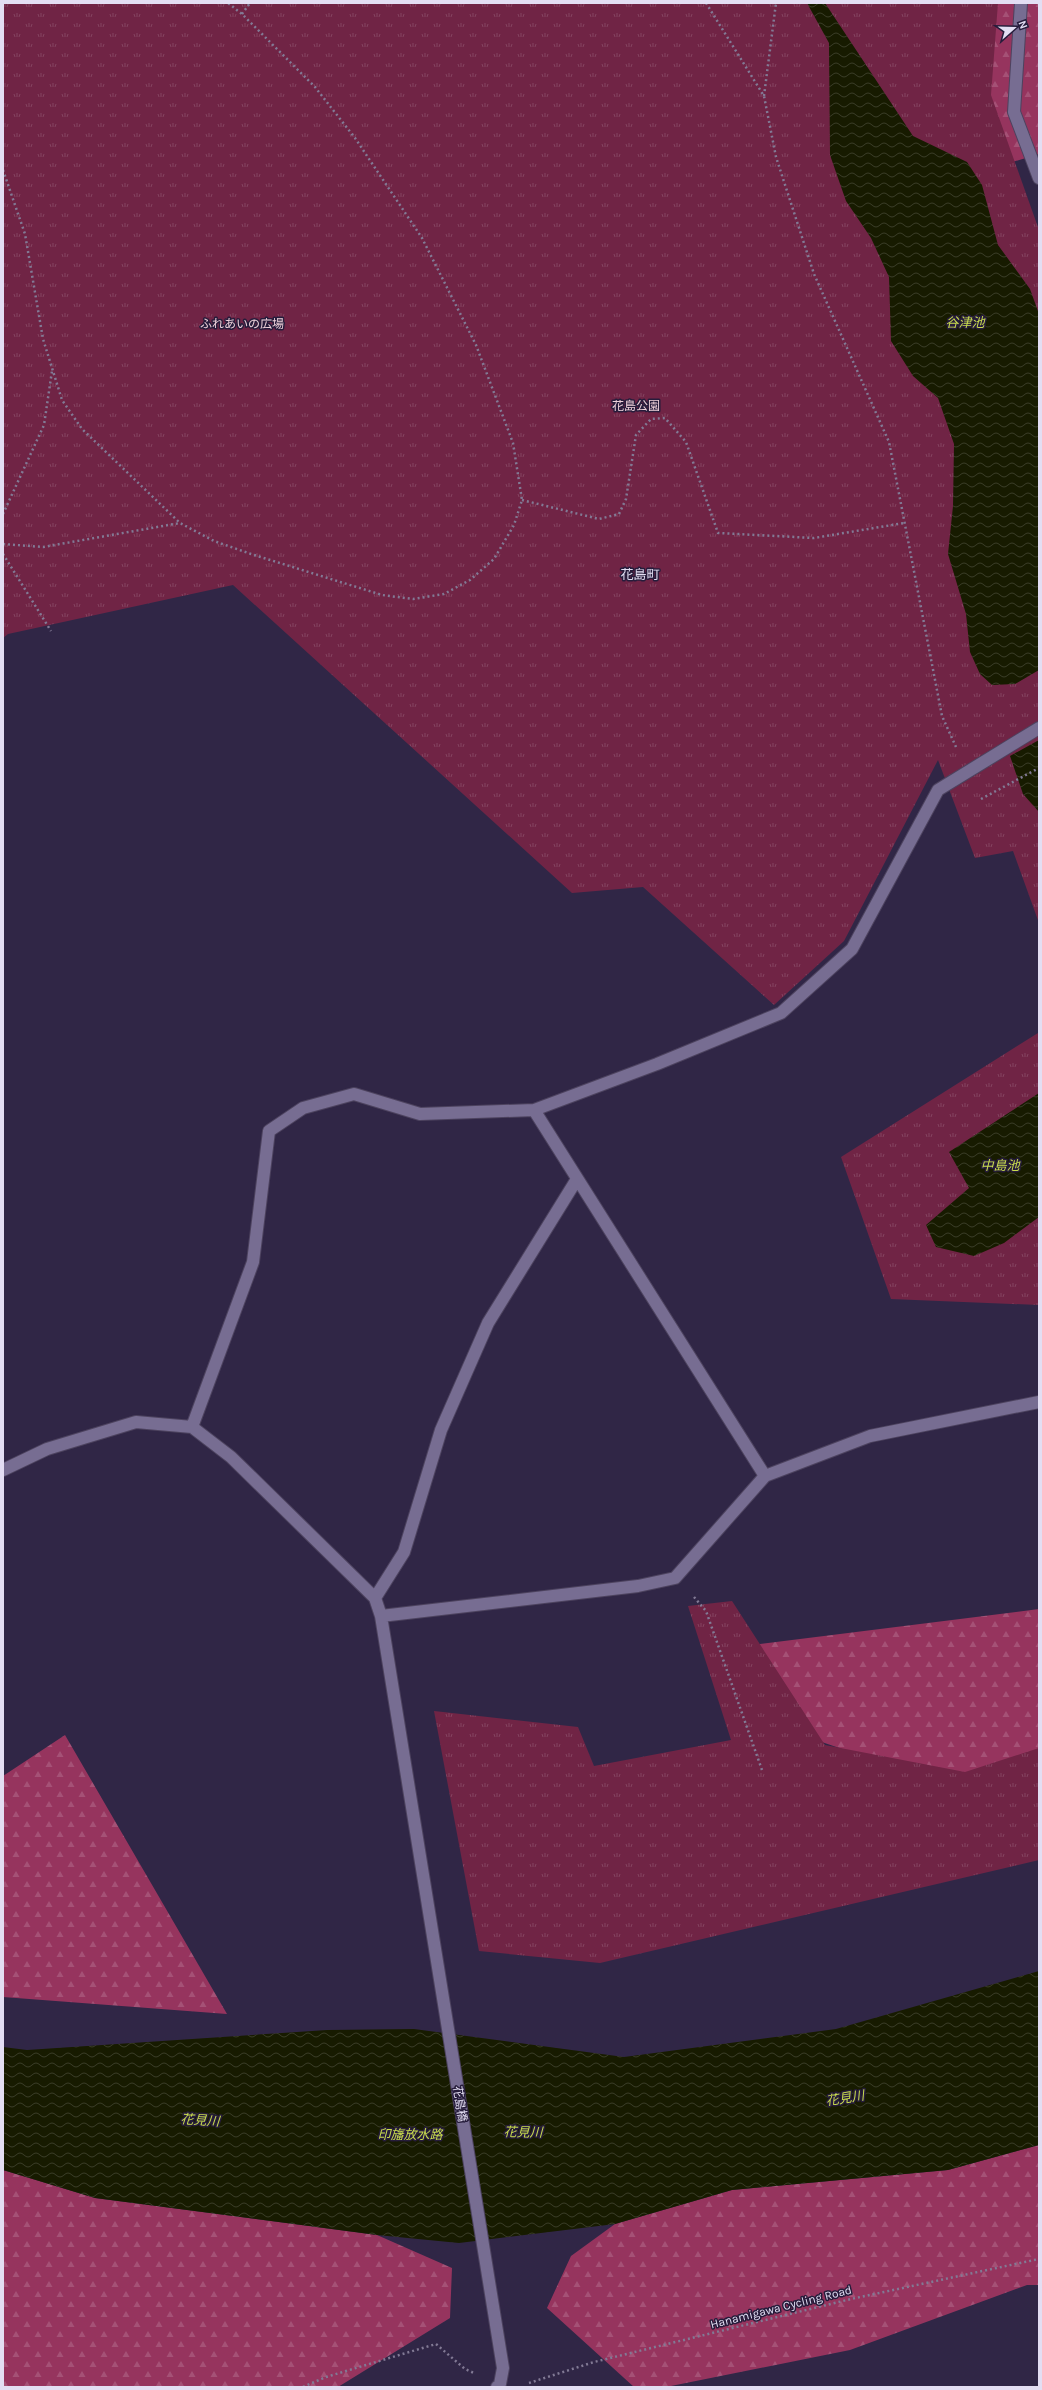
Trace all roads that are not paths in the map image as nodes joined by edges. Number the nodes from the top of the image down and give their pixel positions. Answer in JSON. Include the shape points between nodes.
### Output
{"nodes":[{"id":1,"x":1021,"y":3,"type":"edge"},
{"id":2,"x":1039,"y":178,"type":"edge"},
{"id":3,"x":1039,"y":728,"type":"edge"},
{"id":4,"x":534,"y":1110,"type":"junction"},
{"id":5,"x":577,"y":1179,"type":"junction"},
{"id":6,"x":1039,"y":1402,"type":"edge"},
{"id":7,"x":192,"y":1427,"type":"junction"},
{"id":8,"x":3,"y":1470,"type":"edge"},
{"id":9,"x":765,"y":1476,"type":"junction"},
{"id":10,"x":375,"y":1598,"type":"junction"},
{"id":11,"x":381,"y":1616,"type":"junction"},
{"id":12,"x":497,"y":2387,"type":"edge"}],
"edges":[{"from":1,"to":2,"type":"street","via":[[1014,112]]},
{"from":3,"to":4,"type":"street","via":[[938,790],[852,949],[781,1013],[657,1064]]},
{"from":4,"to":5,"type":"street"},
{"from":4,"to":7,"type":"street","via":[[420,1114],[354,1094],[303,1108],[269,1131],[253,1262]]},
{"from":5,"to":9,"type":"street"},
{"from":5,"to":10,"type":"street","via":[[488,1323],[441,1430],[404,1552]]},
{"from":6,"to":9,"type":"street","via":[[870,1436]]},
{"from":7,"to":8,"type":"street","via":[[136,1422],[47,1449]]},
{"from":7,"to":10,"type":"street","via":[[231,1457]]},
{"from":9,"to":11,"type":"street","via":[[675,1578],[638,1586]]},
{"from":10,"to":11,"type":"street","name":"花島橋"},
{"from":11,"to":12,"type":"street","name":"花島橋","via":[[503,2368]]}]}
